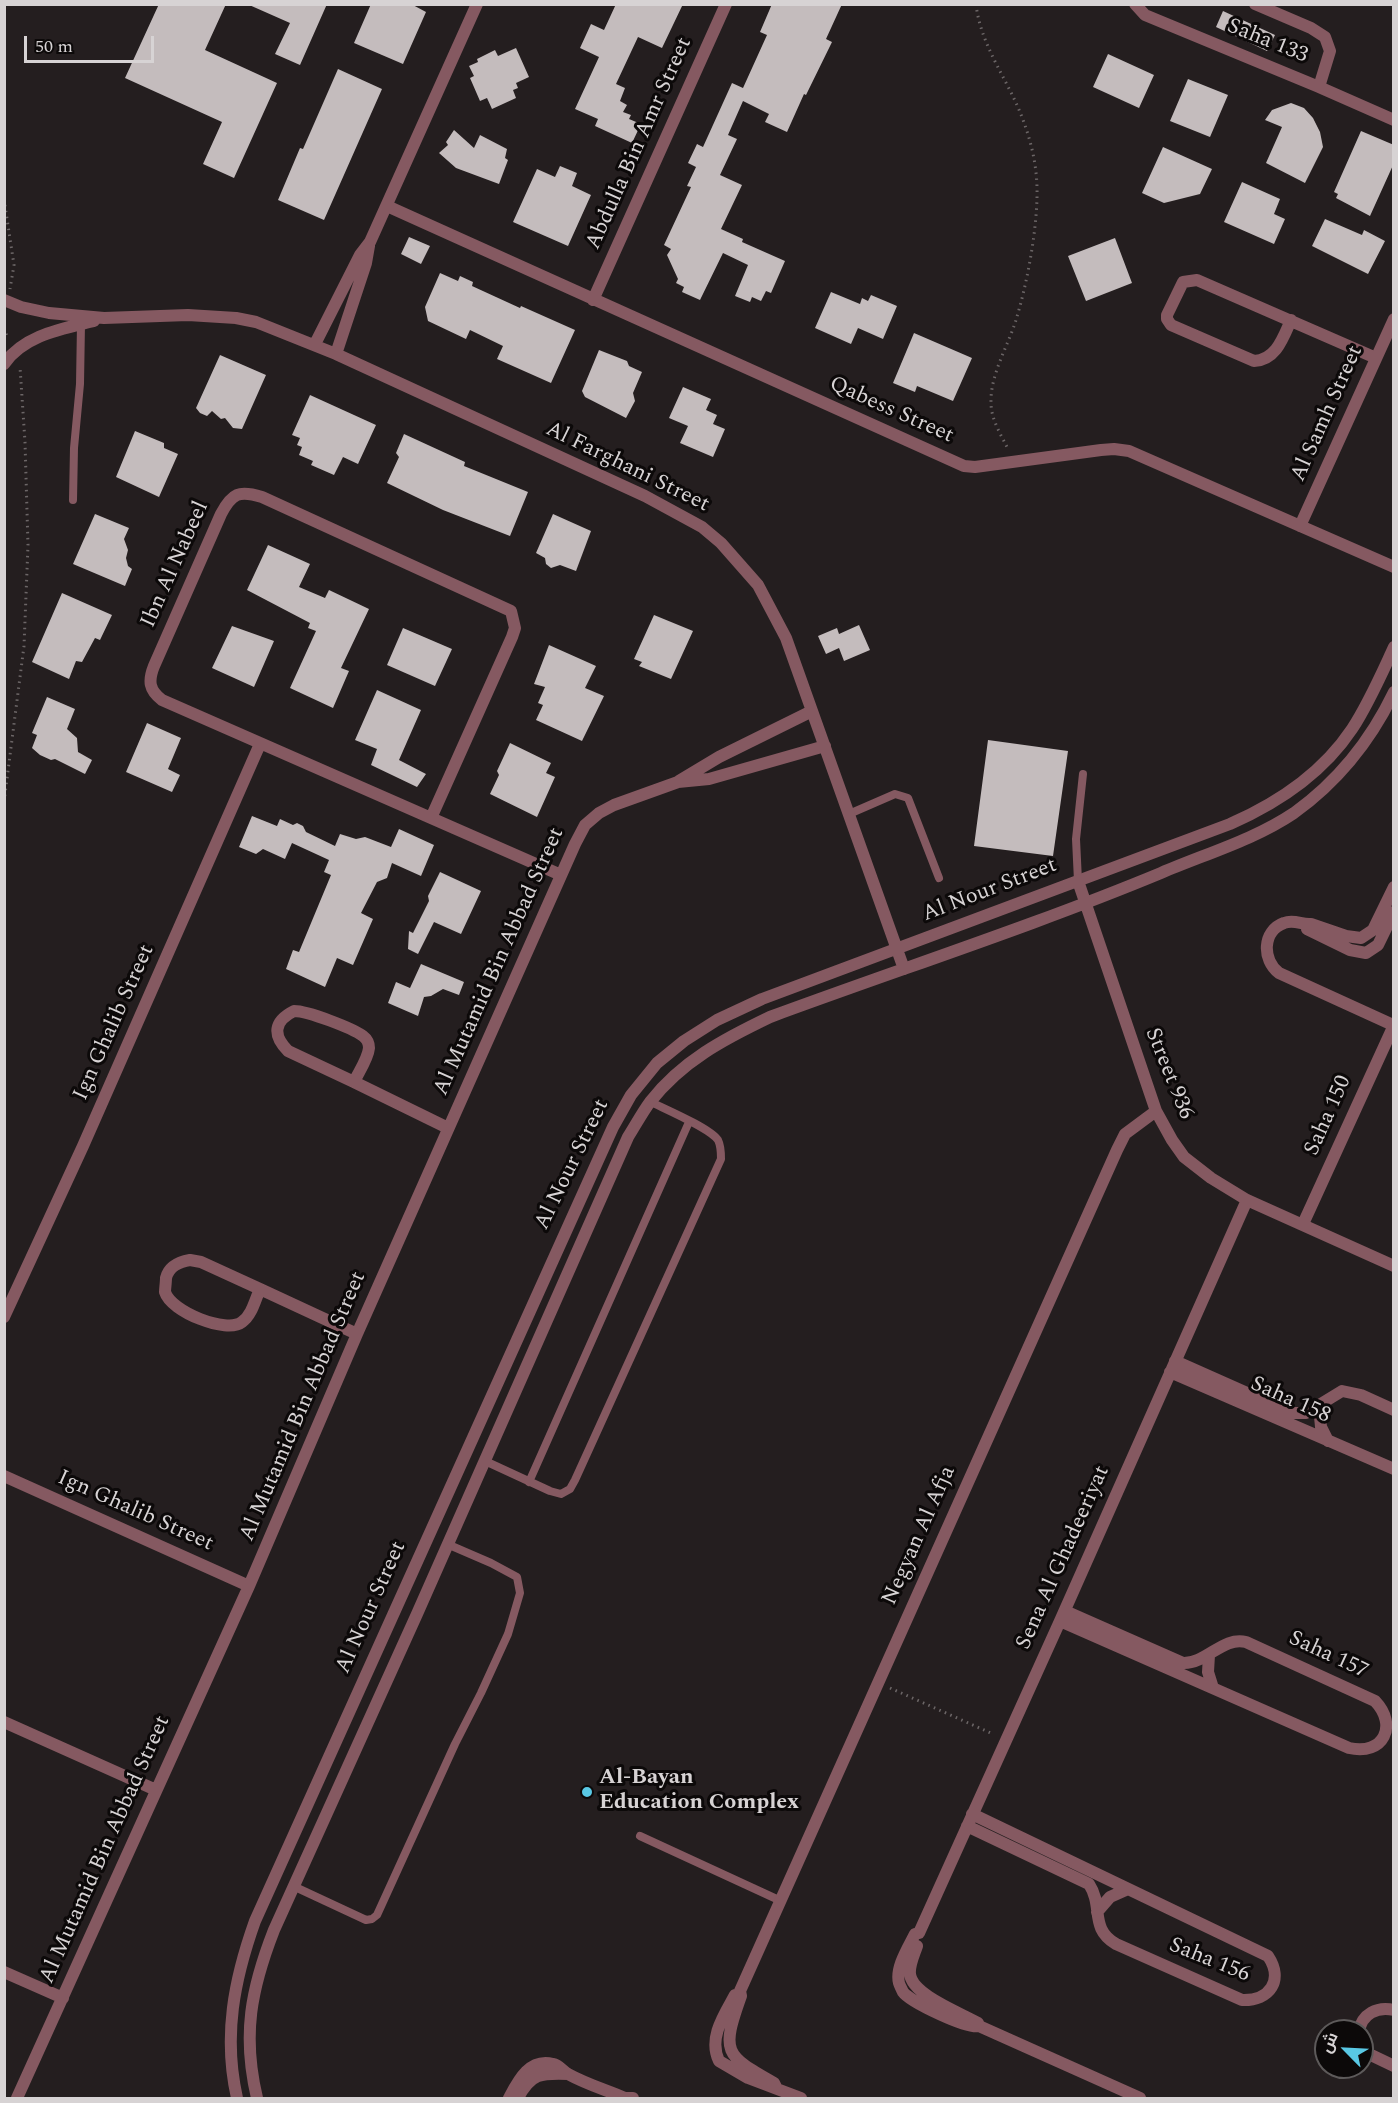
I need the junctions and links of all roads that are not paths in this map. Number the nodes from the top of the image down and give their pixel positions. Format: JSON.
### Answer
{"nodes":[{"id":1,"x":477,"y":4,"type":"edge"},
{"id":2,"x":726,"y":4,"type":"edge"},
{"id":3,"x":1135,"y":4,"type":"edge"},
{"id":4,"x":1255,"y":4,"type":"edge"},
{"id":5,"x":1319,"y":87,"type":"junction"},
{"id":6,"x":1394,"y":120,"type":"edge"},
{"id":7,"x":387,"y":206,"type":"junction"},
{"id":8,"x":370,"y":242,"type":"junction"},
{"id":9,"x":593,"y":300,"type":"junction"},
{"id":10,"x":5,"y":301,"type":"edge"},
{"id":11,"x":104,"y":318,"type":"junction"},
{"id":12,"x":1394,"y":319,"type":"edge"},
{"id":13,"x":1291,"y":320,"type":"junction"},
{"id":14,"x":81,"y":324,"type":"junction"},
{"id":15,"x":315,"y":344,"type":"junction"},
{"id":16,"x":336,"y":354,"type":"junction"},
{"id":17,"x":1376,"y":358,"type":"junction"},
{"id":18,"x":4,"y":364,"type":"edge"},
{"id":19,"x":73,"y":500,"type":"dead end"},
{"id":20,"x":1300,"y":526,"type":"junction"},
{"id":21,"x":1394,"y":567,"type":"edge"},
{"id":22,"x":1394,"y":647,"type":"edge"},
{"id":23,"x":1394,"y":692,"type":"edge"},
{"id":24,"x":1368,"y":703,"type":"junction"},
{"id":25,"x":812,"y":711,"type":"junction"},
{"id":26,"x":1389,"y":712,"type":"edge"},
{"id":27,"x":260,"y":744,"type":"junction"},
{"id":28,"x":825,"y":746,"type":"junction"},
{"id":29,"x":1083,"y":774,"type":"dead end"},
{"id":30,"x":678,"y":782,"type":"junction"},
{"id":31,"x":849,"y":814,"type":"junction"},
{"id":32,"x":432,"y":818,"type":"junction"},
{"id":33,"x":561,"y":875,"type":"junction"},
{"id":34,"x":939,"y":878,"type":"dead end"},
{"id":35,"x":1077,"y":881,"type":"junction"},
{"id":36,"x":1394,"y":887,"type":"edge"},
{"id":37,"x":1084,"y":905,"type":"junction"},
{"id":38,"x":1394,"y":912,"type":"edge"},
{"id":39,"x":1305,"y":926,"type":"junction"},
{"id":40,"x":895,"y":949,"type":"junction"},
{"id":41,"x":904,"y":969,"type":"junction"},
{"id":42,"x":1393,"y":1025,"type":"edge"},
{"id":43,"x":354,"y":1082,"type":"junction"},
{"id":44,"x":651,"y":1102,"type":"junction"},
{"id":45,"x":1156,"y":1111,"type":"junction"},
{"id":46,"x":689,"y":1122,"type":"junction"},
{"id":47,"x":448,"y":1128,"type":"junction"},
{"id":48,"x":1246,"y":1200,"type":"junction"},
{"id":49,"x":1303,"y":1224,"type":"junction"},
{"id":50,"x":1394,"y":1266,"type":"edge"},
{"id":51,"x":260,"y":1289,"type":"junction"},
{"id":52,"x":4,"y":1317,"type":"edge"},
{"id":53,"x":357,"y":1334,"type":"junction"},
{"id":54,"x":1172,"y":1366,"type":"junction"},
{"id":55,"x":1319,"y":1406,"type":"junction"},
{"id":56,"x":1394,"y":1410,"type":"edge"},
{"id":57,"x":1328,"y":1441,"type":"junction"},
{"id":58,"x":462,"y":1459,"type":"junction"},
{"id":59,"x":484,"y":1464,"type":"junction"},
{"id":60,"x":1394,"y":1469,"type":"edge"},
{"id":61,"x":4,"y":1476,"type":"edge"},
{"id":62,"x":529,"y":1482,"type":"junction"},
{"id":63,"x":447,"y":1544,"type":"junction"},
{"id":64,"x":249,"y":1587,"type":"junction"},
{"id":65,"x":1062,"y":1616,"type":"junction"},
{"id":66,"x":1209,"y":1655,"type":"junction"},
{"id":67,"x":1213,"y":1688,"type":"junction"},
{"id":68,"x":4,"y":1722,"type":"edge"},
{"id":69,"x":156,"y":1790,"type":"junction"},
{"id":70,"x":972,"y":1814,"type":"junction"},
{"id":71,"x":967,"y":1826,"type":"junction"},
{"id":72,"x":640,"y":1836,"type":"dead end"},
{"id":73,"x":293,"y":1886,"type":"junction"},
{"id":74,"x":1128,"y":1889,"type":"junction"},
{"id":75,"x":781,"y":1901,"type":"junction"},
{"id":76,"x":1097,"y":1911,"type":"junction"},
{"id":77,"x":4,"y":1972,"type":"edge"},
{"id":78,"x":63,"y":1998,"type":"junction"},
{"id":79,"x":1394,"y":2010,"type":"edge"},
{"id":80,"x":1364,"y":2019,"type":"edge"},
{"id":81,"x":1374,"y":2056,"type":"edge"},
{"id":82,"x":1394,"y":2066,"type":"edge"},
{"id":83,"x":568,"y":2073,"type":"junction"},
{"id":84,"x":17,"y":2098,"type":"edge"},
{"id":85,"x":237,"y":2098,"type":"edge"},
{"id":86,"x":257,"y":2098,"type":"edge"},
{"id":87,"x":509,"y":2098,"type":"edge"},
{"id":88,"x":518,"y":2098,"type":"edge"},
{"id":89,"x":625,"y":2098,"type":"edge"},
{"id":90,"x":633,"y":2098,"type":"edge"},
{"id":91,"x":801,"y":2098,"type":"edge"},
{"id":92,"x":1140,"y":2098,"type":"edge"}],
"edges":[{"from":1,"to":7,"type":"street"},
{"from":2,"to":9,"type":"street","name":"Abdulla Bin Amr Street"},
{"from":3,"to":5,"type":"street","name":"Saha 133"},
{"from":4,"to":5,"type":"street","name":"Saha 133"},
{"from":5,"to":6,"type":"street","name":"Saha 133"},
{"from":7,"to":8,"type":"street"},
{"from":7,"to":9,"type":"street","name":"Qabess Street"},
{"from":8,"to":15,"type":"street"},
{"from":8,"to":16,"type":"street"},
{"from":9,"to":20,"type":"street","name":"Qabess Street"},
{"from":10,"to":11,"type":"street","name":"Al Farghani Street"},
{"from":11,"to":14,"type":"street","name":"Al Farghani Street"},
{"from":11,"to":15,"type":"street","name":"Al Farghani Street"},
{"from":12,"to":17,"type":"street","name":"Al Samh Street"},
{"from":13,"to":13,"type":"street"},
{"from":13,"to":17,"type":"street"},
{"from":14,"to":18,"type":"street","name":"Al Farghani Street"},
{"from":14,"to":19,"type":"lane"},
{"from":15,"to":16,"type":"street","name":"Al Farghani Street"},
{"from":16,"to":25,"type":"street","name":"Al Farghani Street"},
{"from":17,"to":20,"type":"street","name":"Al Samh Street"},
{"from":20,"to":21,"type":"street","name":"Qabess Street"},
{"from":22,"to":24,"type":"street","name":"Al Nour Street"},
{"from":23,"to":26,"type":"street","name":"Al Nour Street"},
{"from":24,"to":26,"type":"street"},
{"from":24,"to":35,"type":"street","name":"Al Nour Street"},
{"from":25,"to":28,"type":"street","name":"Al Farghani Street"},
{"from":25,"to":30,"type":"street","name":"Al Mutamid Bin Abbad Street"},
{"from":26,"to":37,"type":"street","name":"Al Nour Street"},
{"from":27,"to":32,"type":"street","name":"Ibn Al Nabeel"},
{"from":27,"to":32,"type":"street","name":"Ibn Al Nabeel"},
{"from":27,"to":52,"type":"street","name":"Ign Ghalib Street"},
{"from":28,"to":30,"type":"street","name":"Al Mutamid Bin Abbad Street"},
{"from":28,"to":31,"type":"street","name":"Al Farghani Street"},
{"from":29,"to":35,"type":"lane"},
{"from":30,"to":33,"type":"street","name":"Al Mutamid Bin Abbad Street"},
{"from":31,"to":34,"type":"lane"},
{"from":31,"to":40,"type":"street","name":"Al Farghani Street"},
{"from":32,"to":33,"type":"street","name":"Ibn Al Nabeel"},
{"from":33,"to":47,"type":"street","name":"Al Mutamid Bin Abbad Street"},
{"from":35,"to":37,"type":"street","name":"Street 936"},
{"from":35,"to":40,"type":"street","name":"Al Nour Street"},
{"from":36,"to":39,"type":"street","name":"Saha 150"},
{"from":37,"to":41,"type":"street","name":"Al Nour Street"},
{"from":37,"to":45,"type":"street","name":"Street 936"},
{"from":38,"to":39,"type":"street"},
{"from":39,"to":42,"type":"street","name":"Saha 150"},
{"from":40,"to":41,"type":"street","name":"Al Farghani Street"},
{"from":40,"to":58,"type":"street","name":"Al Nour Street"},
{"from":41,"to":44,"type":"street","name":"Al Nour Street"},
{"from":42,"to":49,"type":"street","name":"Saha 150"},
{"from":43,"to":43,"type":"street"},
{"from":43,"to":47,"type":"street"},
{"from":44,"to":46,"type":"lane"},
{"from":44,"to":59,"type":"street","name":"Al Nour Street"},
{"from":45,"to":48,"type":"street","name":"Street 936"},
{"from":45,"to":75,"type":"street","name":"Negyan Al Afja"},
{"from":46,"to":62,"type":"lane"},
{"from":46,"to":62,"type":"lane"},
{"from":47,"to":53,"type":"street","name":"Al Mutamid Bin Abbad Street"},
{"from":48,"to":49,"type":"street","name":"Street 936"},
{"from":48,"to":54,"type":"street","name":"Sena Al Ghadeeriyat"},
{"from":49,"to":50,"type":"street","name":"Street 936"},
{"from":51,"to":51,"type":"street"},
{"from":51,"to":53,"type":"street"},
{"from":53,"to":64,"type":"street","name":"Al Mutamid Bin Abbad Street"},
{"from":54,"to":55,"type":"street","name":"Saha 158"},
{"from":54,"to":57,"type":"street","name":"Saha 158"},
{"from":54,"to":65,"type":"street","name":"Sena Al Ghadeeriyat"},
{"from":55,"to":56,"type":"street","name":"Saha 158"},
{"from":55,"to":57,"type":"street"},
{"from":57,"to":60,"type":"street","name":"Saha 158"},
{"from":58,"to":59,"type":"street"},
{"from":58,"to":85,"type":"street","name":"Al Nour Street"},
{"from":59,"to":62,"type":"lane"},
{"from":59,"to":63,"type":"street","name":"Al Nour Street"},
{"from":61,"to":64,"type":"street","name":"Ign Ghalib Street"},
{"from":63,"to":73,"type":"street","name":"Al Nour Street"},
{"from":63,"to":73,"type":"lane"},
{"from":64,"to":69,"type":"street","name":"Al Mutamid Bin Abbad Street"},
{"from":65,"to":66,"type":"street","name":"Saha 157"},
{"from":65,"to":67,"type":"street","name":"Saha 157"},
{"from":65,"to":70,"type":"street","name":"Sena Al Ghadeeriyat"},
{"from":66,"to":67,"type":"street"},
{"from":66,"to":67,"type":"street","name":"Saha 157"},
{"from":68,"to":69,"type":"street"},
{"from":69,"to":78,"type":"street","name":"Al Mutamid Bin Abbad Street"},
{"from":70,"to":71,"type":"street","name":"Sena Al Ghadeeriyat"},
{"from":70,"to":74,"type":"street","name":"Saha 156"},
{"from":71,"to":76,"type":"street","name":"Saha 156"},
{"from":71,"to":92,"type":"street","name":"Sena Al Ghadeeriyat"},
{"from":72,"to":75,"type":"lane"},
{"from":73,"to":86,"type":"street","name":"Al Nour Street"},
{"from":74,"to":76,"type":"street"},
{"from":74,"to":76,"type":"street","name":"Saha 156"},
{"from":75,"to":91,"type":"street","name":"Negyan Al Afja"},
{"from":77,"to":78,"type":"street"},
{"from":78,"to":84,"type":"street","name":"Al Mutamid Bin Abbad Street"},
{"from":79,"to":80,"type":"street"},
{"from":81,"to":82,"type":"street"},
{"from":83,"to":87,"type":"street"},
{"from":83,"to":88,"type":"street"},
{"from":83,"to":89,"type":"street"},
{"from":89,"to":90,"type":"street"}]}
